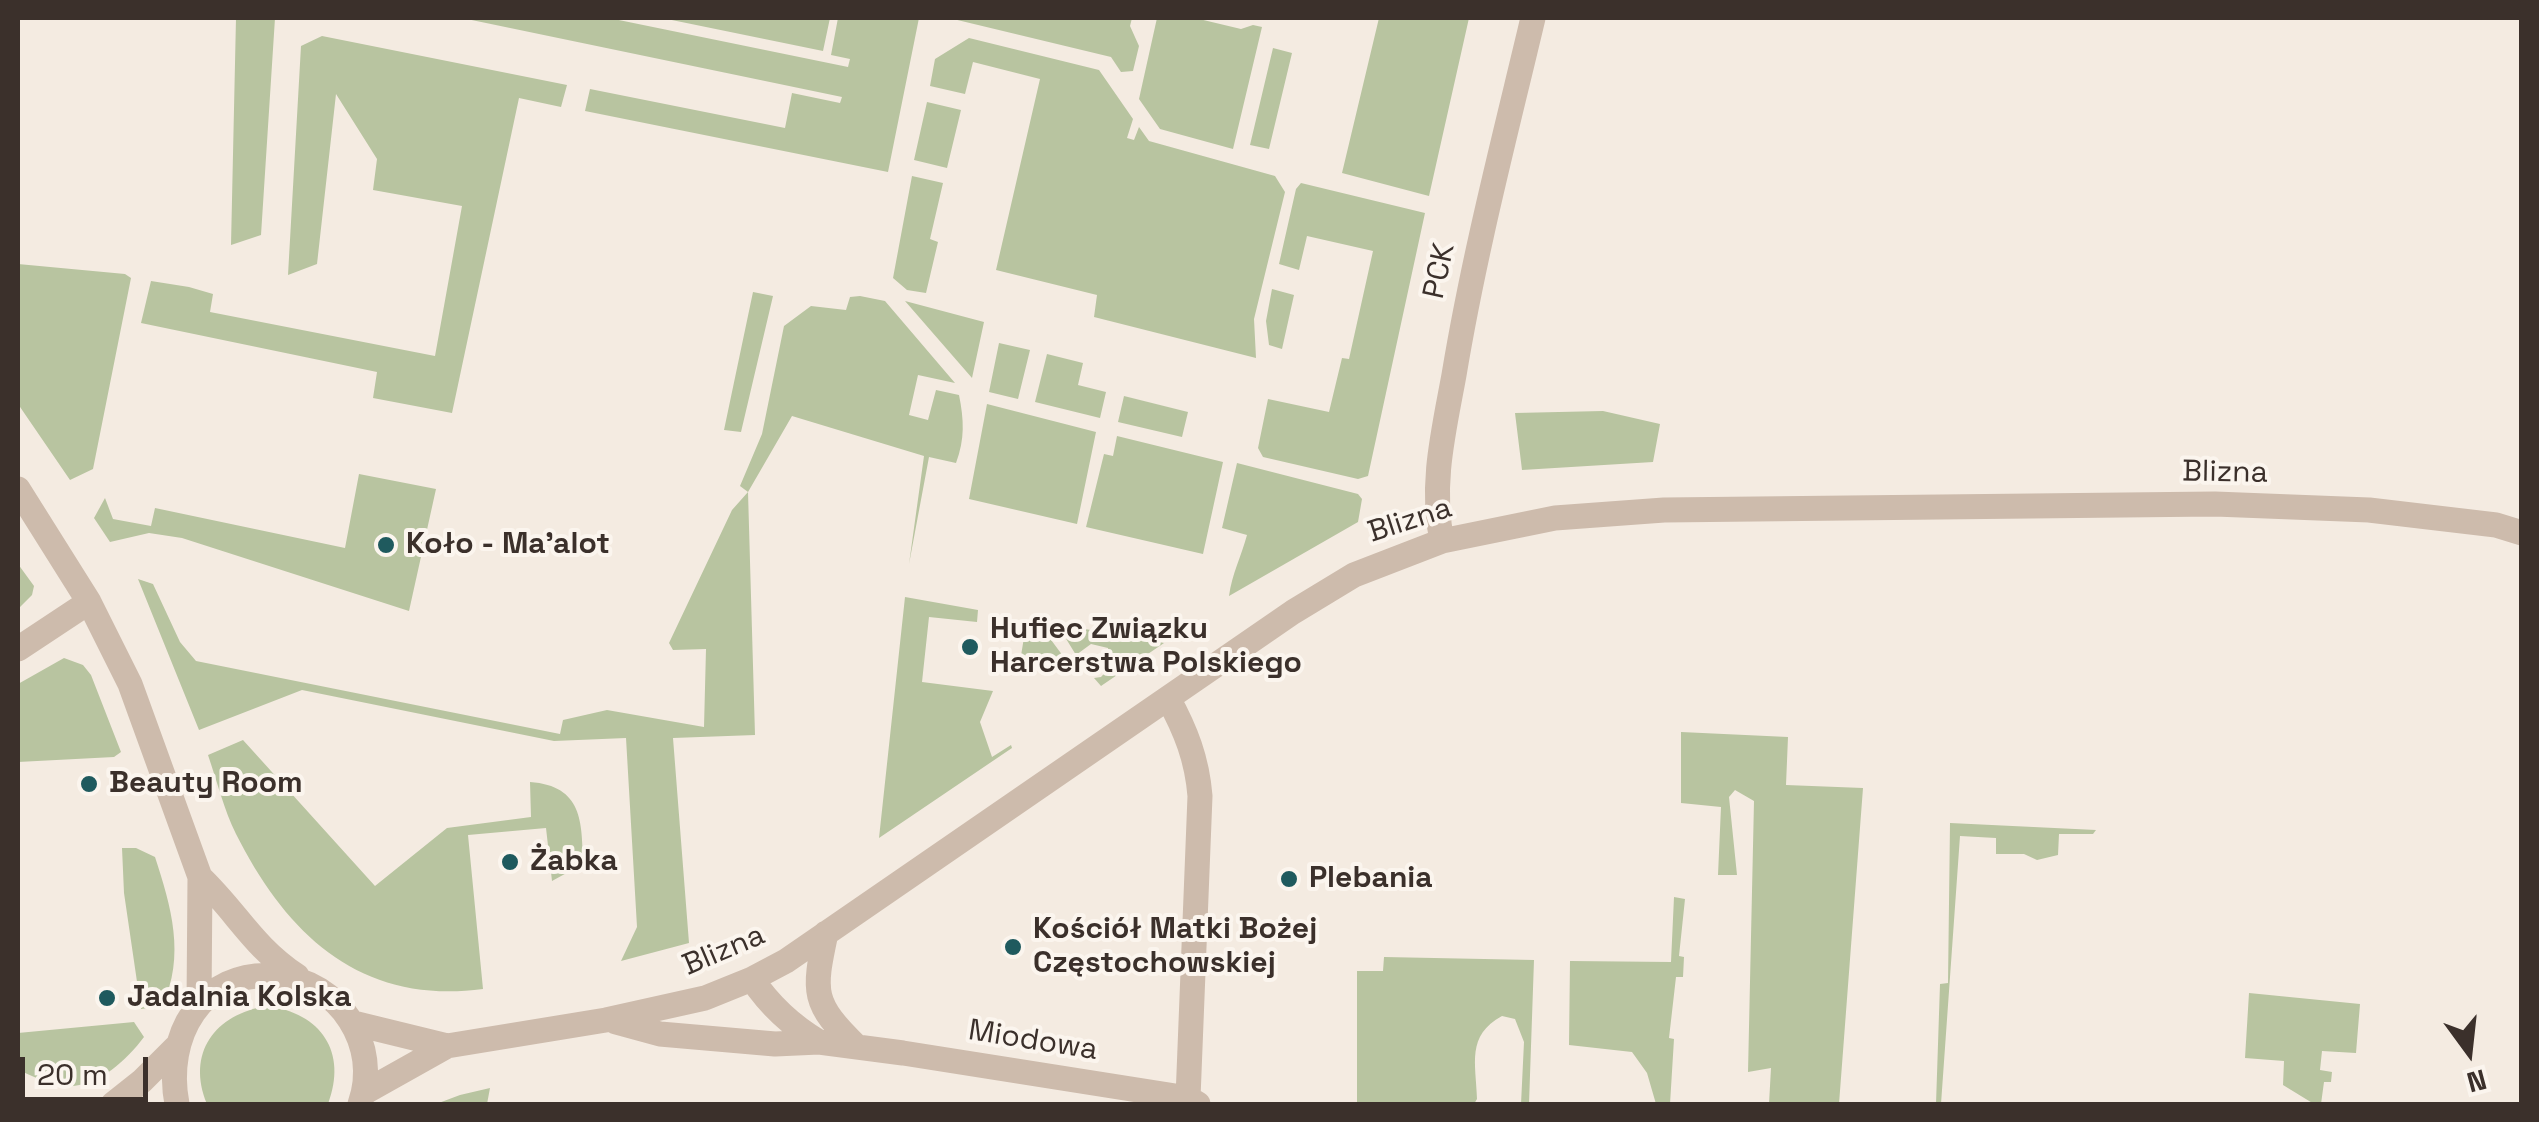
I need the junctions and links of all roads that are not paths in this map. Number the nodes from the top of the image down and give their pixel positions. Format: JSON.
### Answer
{"nodes":[{"id":1,"x":1533,"y":18,"type":"edge"},
{"id":2,"x":18,"y":489,"type":"edge"},
{"id":3,"x":2522,"y":533,"type":"edge"},
{"id":4,"x":1442,"y":540,"type":"junction"},
{"id":5,"x":90,"y":602,"type":"junction"},
{"id":6,"x":18,"y":649,"type":"edge"},
{"id":7,"x":1168,"y":698,"type":"junction"},
{"id":8,"x":200,"y":877,"type":"junction"},
{"id":9,"x":826,"y":933,"type":"junction"},
{"id":10,"x":752,"y":979,"type":"junction"},
{"id":11,"x":305,"y":982,"type":"junction"},
{"id":12,"x":199,"y":1005,"type":"junction"},
{"id":13,"x":606,"y":1020,"type":"junction"},
{"id":14,"x":353,"y":1023,"type":"junction"},
{"id":15,"x":820,"y":1042,"type":"junction"},
{"id":16,"x":446,"y":1046,"type":"junction"},
{"id":17,"x":857,"y":1047,"type":"junction"},
{"id":18,"x":175,"y":1048,"type":"junction"},
{"id":19,"x":363,"y":1098,"type":"edge"},
{"id":20,"x":1193,"y":1101,"type":"edge"},
{"id":21,"x":113,"y":1104,"type":"edge"},
{"id":22,"x":177,"y":1104,"type":"edge"}],
"edges":[{"from":1,"to":4,"type":"street","name":"PCK"},
{"from":2,"to":5,"type":"street"},
{"from":3,"to":4,"type":"street","name":"Blizna"},
{"from":4,"to":7,"type":"street","name":"Blizna"},
{"from":5,"to":6,"type":"street"},
{"from":5,"to":8,"type":"street"},
{"from":7,"to":9,"type":"street","name":"Blizna"},
{"from":7,"to":20,"type":"street"},
{"from":8,"to":11,"type":"street"},
{"from":8,"to":12,"type":"street"},
{"from":9,"to":10,"type":"street","name":"Blizna"},
{"from":9,"to":17,"type":"street"},
{"from":10,"to":13,"type":"street","name":"Blizna"},
{"from":10,"to":15,"type":"street","name":"Miodowa"},
{"from":11,"to":12,"type":"street"},
{"from":11,"to":14,"type":"street"},
{"from":12,"to":18,"type":"street"},
{"from":13,"to":15,"type":"street","name":"Miodowa"},
{"from":13,"to":16,"type":"street","name":"Blizna"},
{"from":14,"to":16,"type":"street","name":"Blizna"},
{"from":14,"to":19,"type":"street"},
{"from":15,"to":17,"type":"street","name":"Miodowa"},
{"from":16,"to":19,"type":"street","name":"Blizna"},
{"from":17,"to":20,"type":"street","name":"Miodowa"},
{"from":18,"to":21,"type":"street"},
{"from":18,"to":22,"type":"street"}]}
